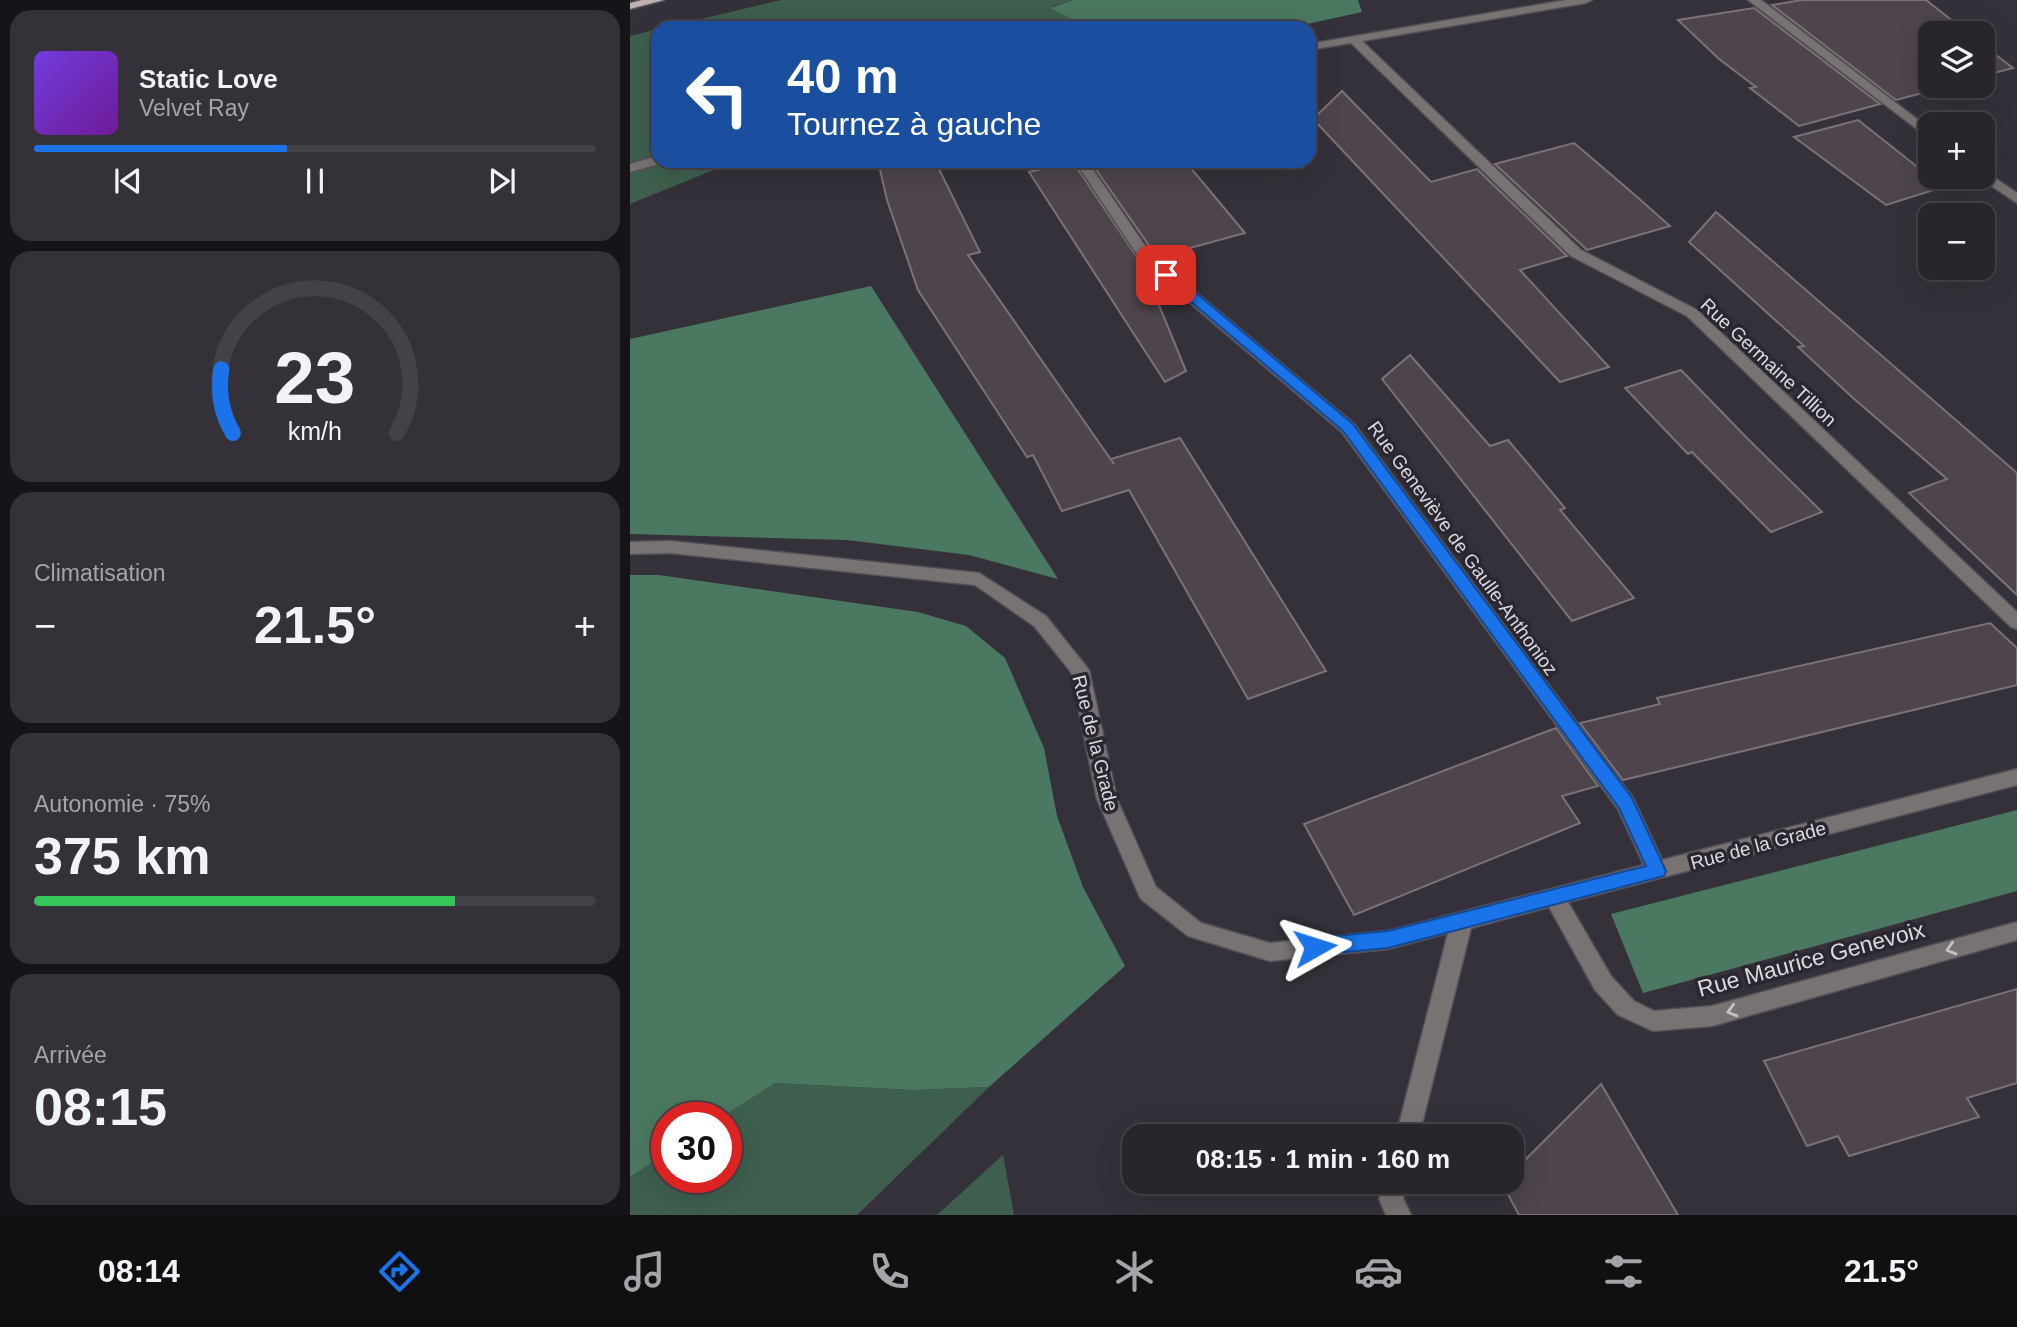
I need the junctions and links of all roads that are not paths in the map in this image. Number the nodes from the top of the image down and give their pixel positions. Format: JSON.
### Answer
{"nodes":[{"id":1,"x":658,"y":0,"type":"edge"},
{"id":2,"x":1586,"y":0,"type":"edge"},
{"id":3,"x":1754,"y":0,"type":"edge"},
{"id":4,"x":630,"y":6,"type":"edge"},
{"id":5,"x":1354,"y":40,"type":"junction"},
{"id":6,"x":1316,"y":46,"type":"edge"},
{"id":7,"x":1918,"y":126,"type":"edge"},
{"id":8,"x":651,"y":162,"type":"edge"},
{"id":9,"x":630,"y":168,"type":"edge"},
{"id":10,"x":1086,"y":168,"type":"edge"},
{"id":11,"x":1995,"y":183,"type":"edge"},
{"id":12,"x":2017,"y":199,"type":"edge"},
{"id":13,"x":630,"y":548,"type":"edge"},
{"id":14,"x":2017,"y":622,"type":"edge"},
{"id":15,"x":2017,"y":777,"type":"edge"},
{"id":16,"x":1657,"y":871,"type":"junction"},
{"id":17,"x":1553,"y":896,"type":"junction"},
{"id":18,"x":1462,"y":921,"type":"junction"},
{"id":19,"x":2017,"y":931,"type":"edge"},
{"id":20,"x":1410,"y":1124,"type":"edge"},
{"id":21,"x":1392,"y":1194,"type":"edge"},
{"id":22,"x":1399,"y":1215,"type":"edge"}],
"edges":[{"from":1,"to":4,"type":"main road"},
{"from":2,"to":5,"type":"street"},
{"from":3,"to":7,"type":"street"},
{"from":5,"to":6,"type":"street"},
{"from":5,"to":14,"type":"street","name":"Rue Germaine Tillion"},
{"from":8,"to":9,"type":"street"},
{"from":10,"to":16,"type":"street","name":"Rue Geneviève de Gaulle-Anthonioz"},
{"from":11,"to":12,"type":"street"},
{"from":13,"to":18,"type":"street","name":"Rue de la Grade"},
{"from":15,"to":16,"type":"street","name":"Rue de la Grade"},
{"from":16,"to":17,"type":"street","name":"Rue de la Grade"},
{"from":17,"to":18,"type":"street","name":"Rue de la Grade"},
{"from":19,"to":17,"type":"street","name":"Rue Maurice Genevoix","one_way":true},
{"from":18,"to":20,"type":"street"},
{"from":21,"to":22,"type":"street"}]}
